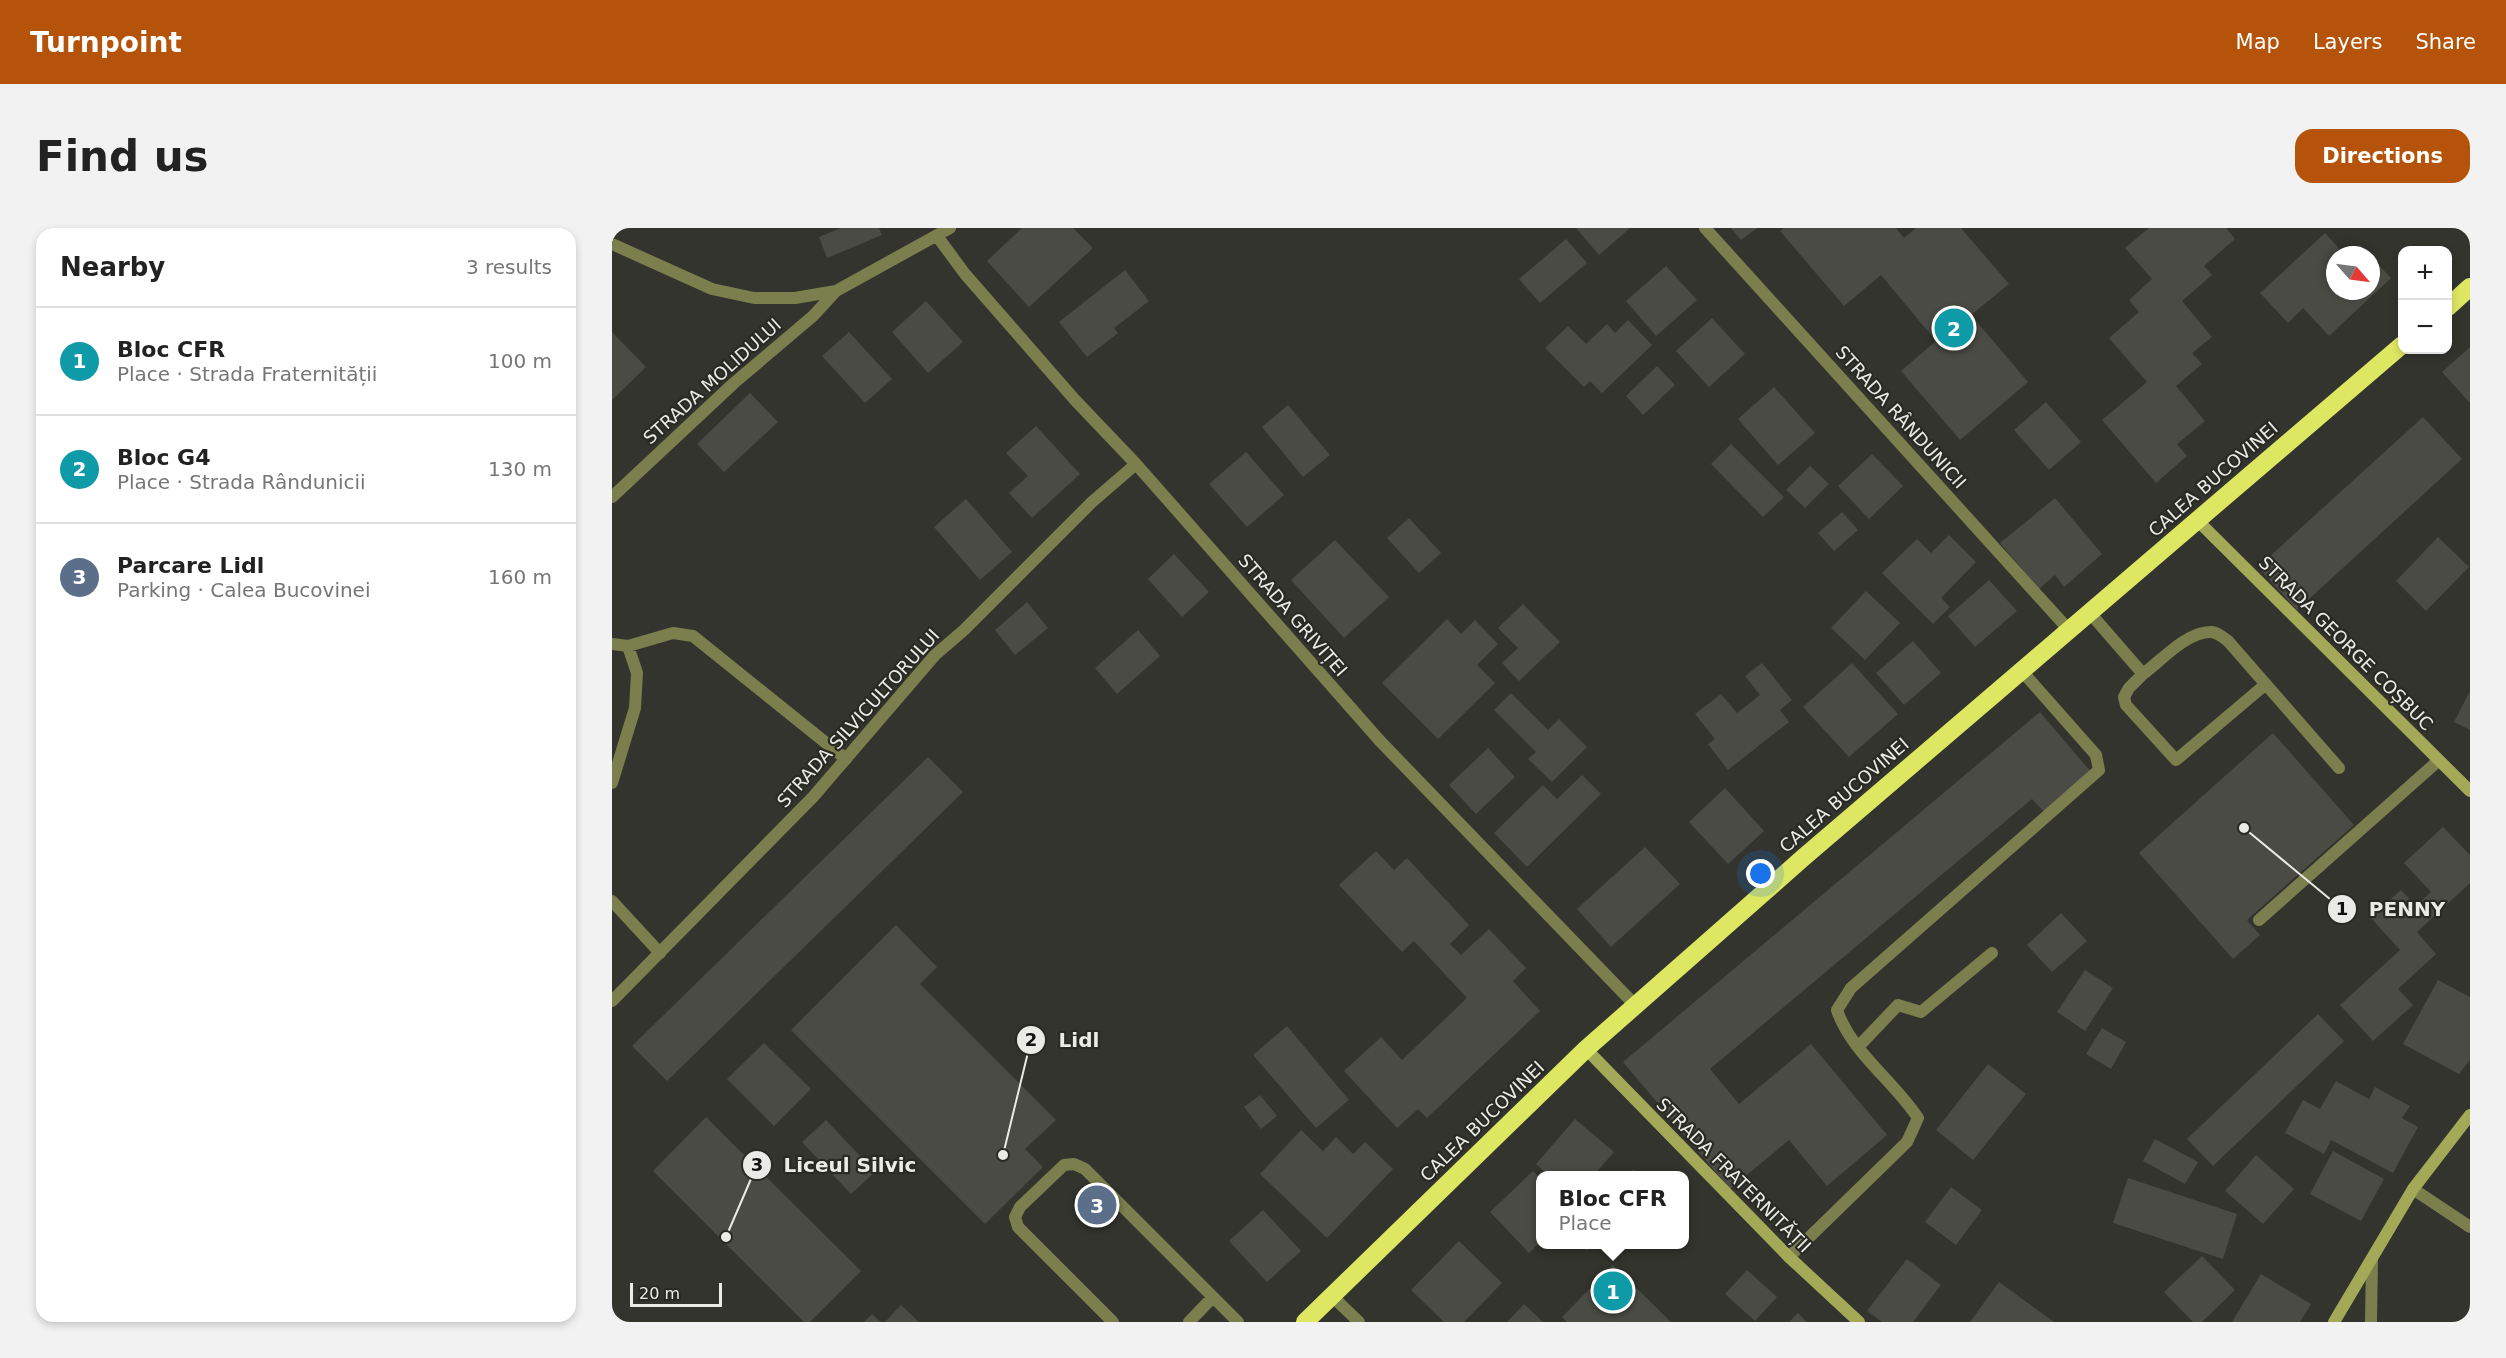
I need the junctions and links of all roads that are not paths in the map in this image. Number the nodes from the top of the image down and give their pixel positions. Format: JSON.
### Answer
{"nodes":[{"id":1,"x":950,"y":228,"type":"edge"},
{"id":2,"x":1705,"y":228,"type":"edge"},
{"id":3,"x":937,"y":236,"type":"junction"},
{"id":4,"x":612,"y":244,"type":"edge"},
{"id":5,"x":2470,"y":287,"type":"edge"},
{"id":6,"x":836,"y":291,"type":"junction"},
{"id":7,"x":2452,"y":303,"type":"edge"},
{"id":8,"x":2398,"y":349,"type":"edge"},
{"id":9,"x":1136,"y":464,"type":"junction"},
{"id":10,"x":612,"y":497,"type":"edge"},
{"id":11,"x":2197,"y":520,"type":"junction"},
{"id":12,"x":2090,"y":613,"type":"junction"},
{"id":13,"x":2069,"y":630,"type":"junction"},
{"id":14,"x":612,"y":644,"type":"edge"},
{"id":15,"x":628,"y":646,"type":"junction"},
{"id":16,"x":2021,"y":670,"type":"junction"},
{"id":17,"x":2144,"y":674,"type":"junction"},
{"id":18,"x":2266,"y":684,"type":"junction"},
{"id":19,"x":846,"y":759,"type":"junction"},
{"id":20,"x":2438,"y":761,"type":"junction"},
{"id":21,"x":2339,"y":768,"type":"dead end"},
{"id":22,"x":612,"y":783,"type":"edge"},
{"id":23,"x":2470,"y":791,"type":"edge"},
{"id":24,"x":612,"y":901,"type":"edge"},
{"id":25,"x":2259,"y":920,"type":"dead end"},
{"id":26,"x":660,"y":953,"type":"junction"},
{"id":27,"x":1992,"y":953,"type":"dead end"},
{"id":28,"x":612,"y":1001,"type":"edge"},
{"id":29,"x":1636,"y":1006,"type":"junction"},
{"id":30,"x":1859,"y":1046,"type":"junction"},
{"id":31,"x":1586,"y":1049,"type":"junction"},
{"id":32,"x":2470,"y":1115,"type":"edge"},
{"id":33,"x":2414,"y":1188,"type":"junction"},
{"id":34,"x":2470,"y":1227,"type":"edge"},
{"id":35,"x":1789,"y":1257,"type":"junction"},
{"id":36,"x":2372,"y":1259,"type":"junction"},
{"id":37,"x":1332,"y":1296,"type":"junction"},
{"id":38,"x":1213,"y":1297,"type":"junction"},
{"id":39,"x":1113,"y":1322,"type":"edge"},
{"id":40,"x":1189,"y":1322,"type":"edge"},
{"id":41,"x":1238,"y":1322,"type":"edge"},
{"id":42,"x":1305,"y":1322,"type":"edge"},
{"id":43,"x":1359,"y":1322,"type":"edge"},
{"id":44,"x":1859,"y":1322,"type":"edge"},
{"id":45,"x":2334,"y":1322,"type":"edge"},
{"id":46,"x":2371,"y":1322,"type":"edge"}],
"edges":[{"from":1,"to":3,"type":"street"},
{"from":2,"to":13,"type":"street","name":"STRADA RÂNDUNICII"},
{"from":3,"to":6,"type":"street"},
{"from":3,"to":9,"type":"street","name":"STRADA GRIVIȚEI"},
{"from":4,"to":6,"type":"street"},
{"from":5,"to":7,"type":"highway"},
{"from":6,"to":10,"type":"street","name":"STRADA MOLIDULUI"},
{"from":8,"to":11,"type":"highway","name":"CALEA BUCOVINEI"},
{"from":9,"to":19,"type":"street","name":"STRADA SILVICULTORULUI"},
{"from":9,"to":29,"type":"street","name":"STRADA GRIVIȚEI"},
{"from":11,"to":12,"type":"highway","name":"CALEA BUCOVINEI"},
{"from":11,"to":20,"type":"street","name":"STRADA GEORGE COȘBUC"},
{"from":12,"to":13,"type":"highway","name":"CALEA BUCOVINEI"},
{"from":12,"to":17,"type":"street"},
{"from":13,"to":16,"type":"highway","name":"CALEA BUCOVINEI"},
{"from":14,"to":15,"type":"street"},
{"from":15,"to":19,"type":"street"},
{"from":15,"to":22,"type":"street"},
{"from":16,"to":29,"type":"highway","name":"CALEA BUCOVINEI"},
{"from":16,"to":30,"type":"street"},
{"from":17,"to":18,"type":"street"},
{"from":17,"to":18,"type":"street"},
{"from":18,"to":21,"type":"street"},
{"from":19,"to":26,"type":"street","name":"STRADA SILVICULTORULUI"},
{"from":20,"to":23,"type":"street","name":"STRADA GEORGE COȘBUC"},
{"from":20,"to":25,"type":"street"},
{"from":24,"to":26,"type":"street"},
{"from":26,"to":28,"type":"street","name":"STRADA SILVICULTORULUI"},
{"from":27,"to":30,"type":"street"},
{"from":29,"to":31,"type":"highway","name":"CALEA BUCOVINEI"},
{"from":30,"to":35,"type":"street"},
{"from":31,"to":35,"type":"street","name":"STRADA FRATERNITĂȚII"},
{"from":31,"to":37,"type":"highway","name":"CALEA BUCOVINEI"},
{"from":32,"to":33,"type":"street"},
{"from":33,"to":34,"type":"street"},
{"from":33,"to":36,"type":"street"},
{"from":35,"to":44,"type":"street","name":"STRADA FRATERNITĂȚII"},
{"from":36,"to":45,"type":"street"},
{"from":36,"to":46,"type":"street"},
{"from":37,"to":42,"type":"highway","name":"CALEA BUCOVINEI"},
{"from":37,"to":43,"type":"street"},
{"from":38,"to":39,"type":"street"},
{"from":38,"to":40,"type":"street"},
{"from":38,"to":41,"type":"street"}]}
